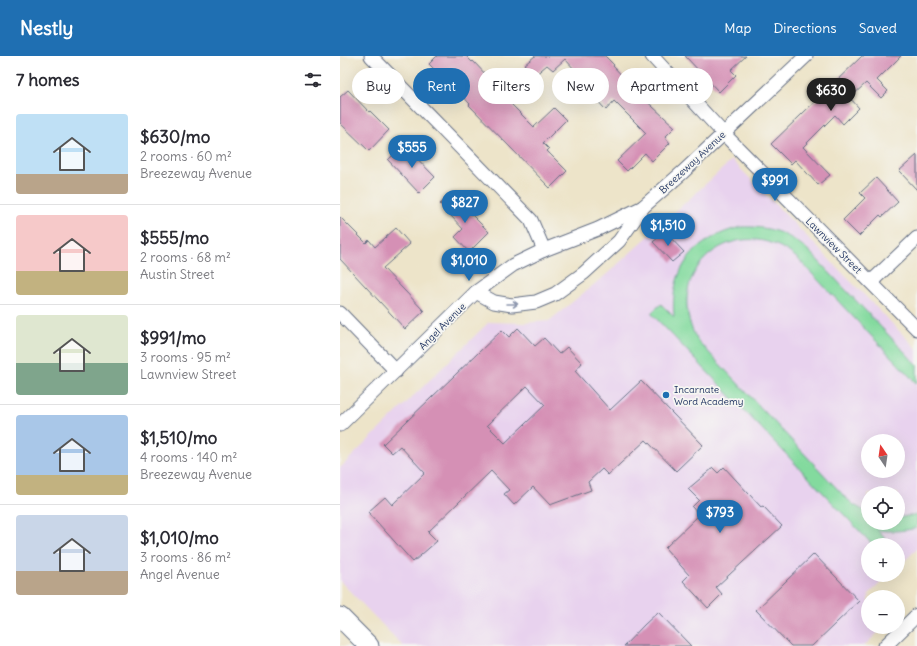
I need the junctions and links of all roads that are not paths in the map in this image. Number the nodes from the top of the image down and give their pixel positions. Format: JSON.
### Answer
{"nodes":[{"id":1,"x":371,"y":56,"type":"edge"},
{"id":2,"x":652,"y":56,"type":"edge"},
{"id":3,"x":806,"y":56,"type":"edge"},
{"id":4,"x":723,"y":133,"type":"junction"},
{"id":5,"x":644,"y":206,"type":"junction"},
{"id":6,"x":917,"y":238,"type":"edge"},
{"id":7,"x":544,"y":250,"type":"junction"},
{"id":8,"x":871,"y":282,"type":"junction"},
{"id":9,"x":476,"y":292,"type":"junction"},
{"id":10,"x":340,"y":313,"type":"edge"},
{"id":11,"x":917,"y":329,"type":"edge"},
{"id":12,"x":396,"y":372,"type":"junction"},
{"id":13,"x":340,"y":425,"type":"edge"},
{"id":14,"x":340,"y":617,"type":"edge"},
{"id":15,"x":916,"y":619,"type":"edge"},
{"id":16,"x":369,"y":646,"type":"edge"},
{"id":17,"x":885,"y":646,"type":"edge"}],
"edges":[{"from":1,"to":7,"type":"street"},
{"from":2,"to":4,"type":"street","name":"Lawnview Street"},
{"from":3,"to":4,"type":"street","name":"Breezeway Avenue"},
{"from":4,"to":5,"type":"street","name":"Breezeway Avenue"},
{"from":4,"to":8,"type":"street","name":"Lawnview Street"},
{"from":5,"to":7,"type":"street","name":"Angel Avenue"},
{"from":9,"to":5,"type":"street","name":"Breezeway Avenue","one_way":true},
{"from":6,"to":8,"type":"street"},
{"from":7,"to":9,"type":"street","name":"Angel Avenue"},
{"from":8,"to":11,"type":"street","name":"Lawnview Street"},
{"from":9,"to":12,"type":"street","name":"Angel Avenue"},
{"from":10,"to":12,"type":"street"},
{"from":12,"to":13,"type":"street","name":"Angel Avenue"},
{"from":14,"to":16,"type":"main road"},
{"from":15,"to":17,"type":"street"}]}
